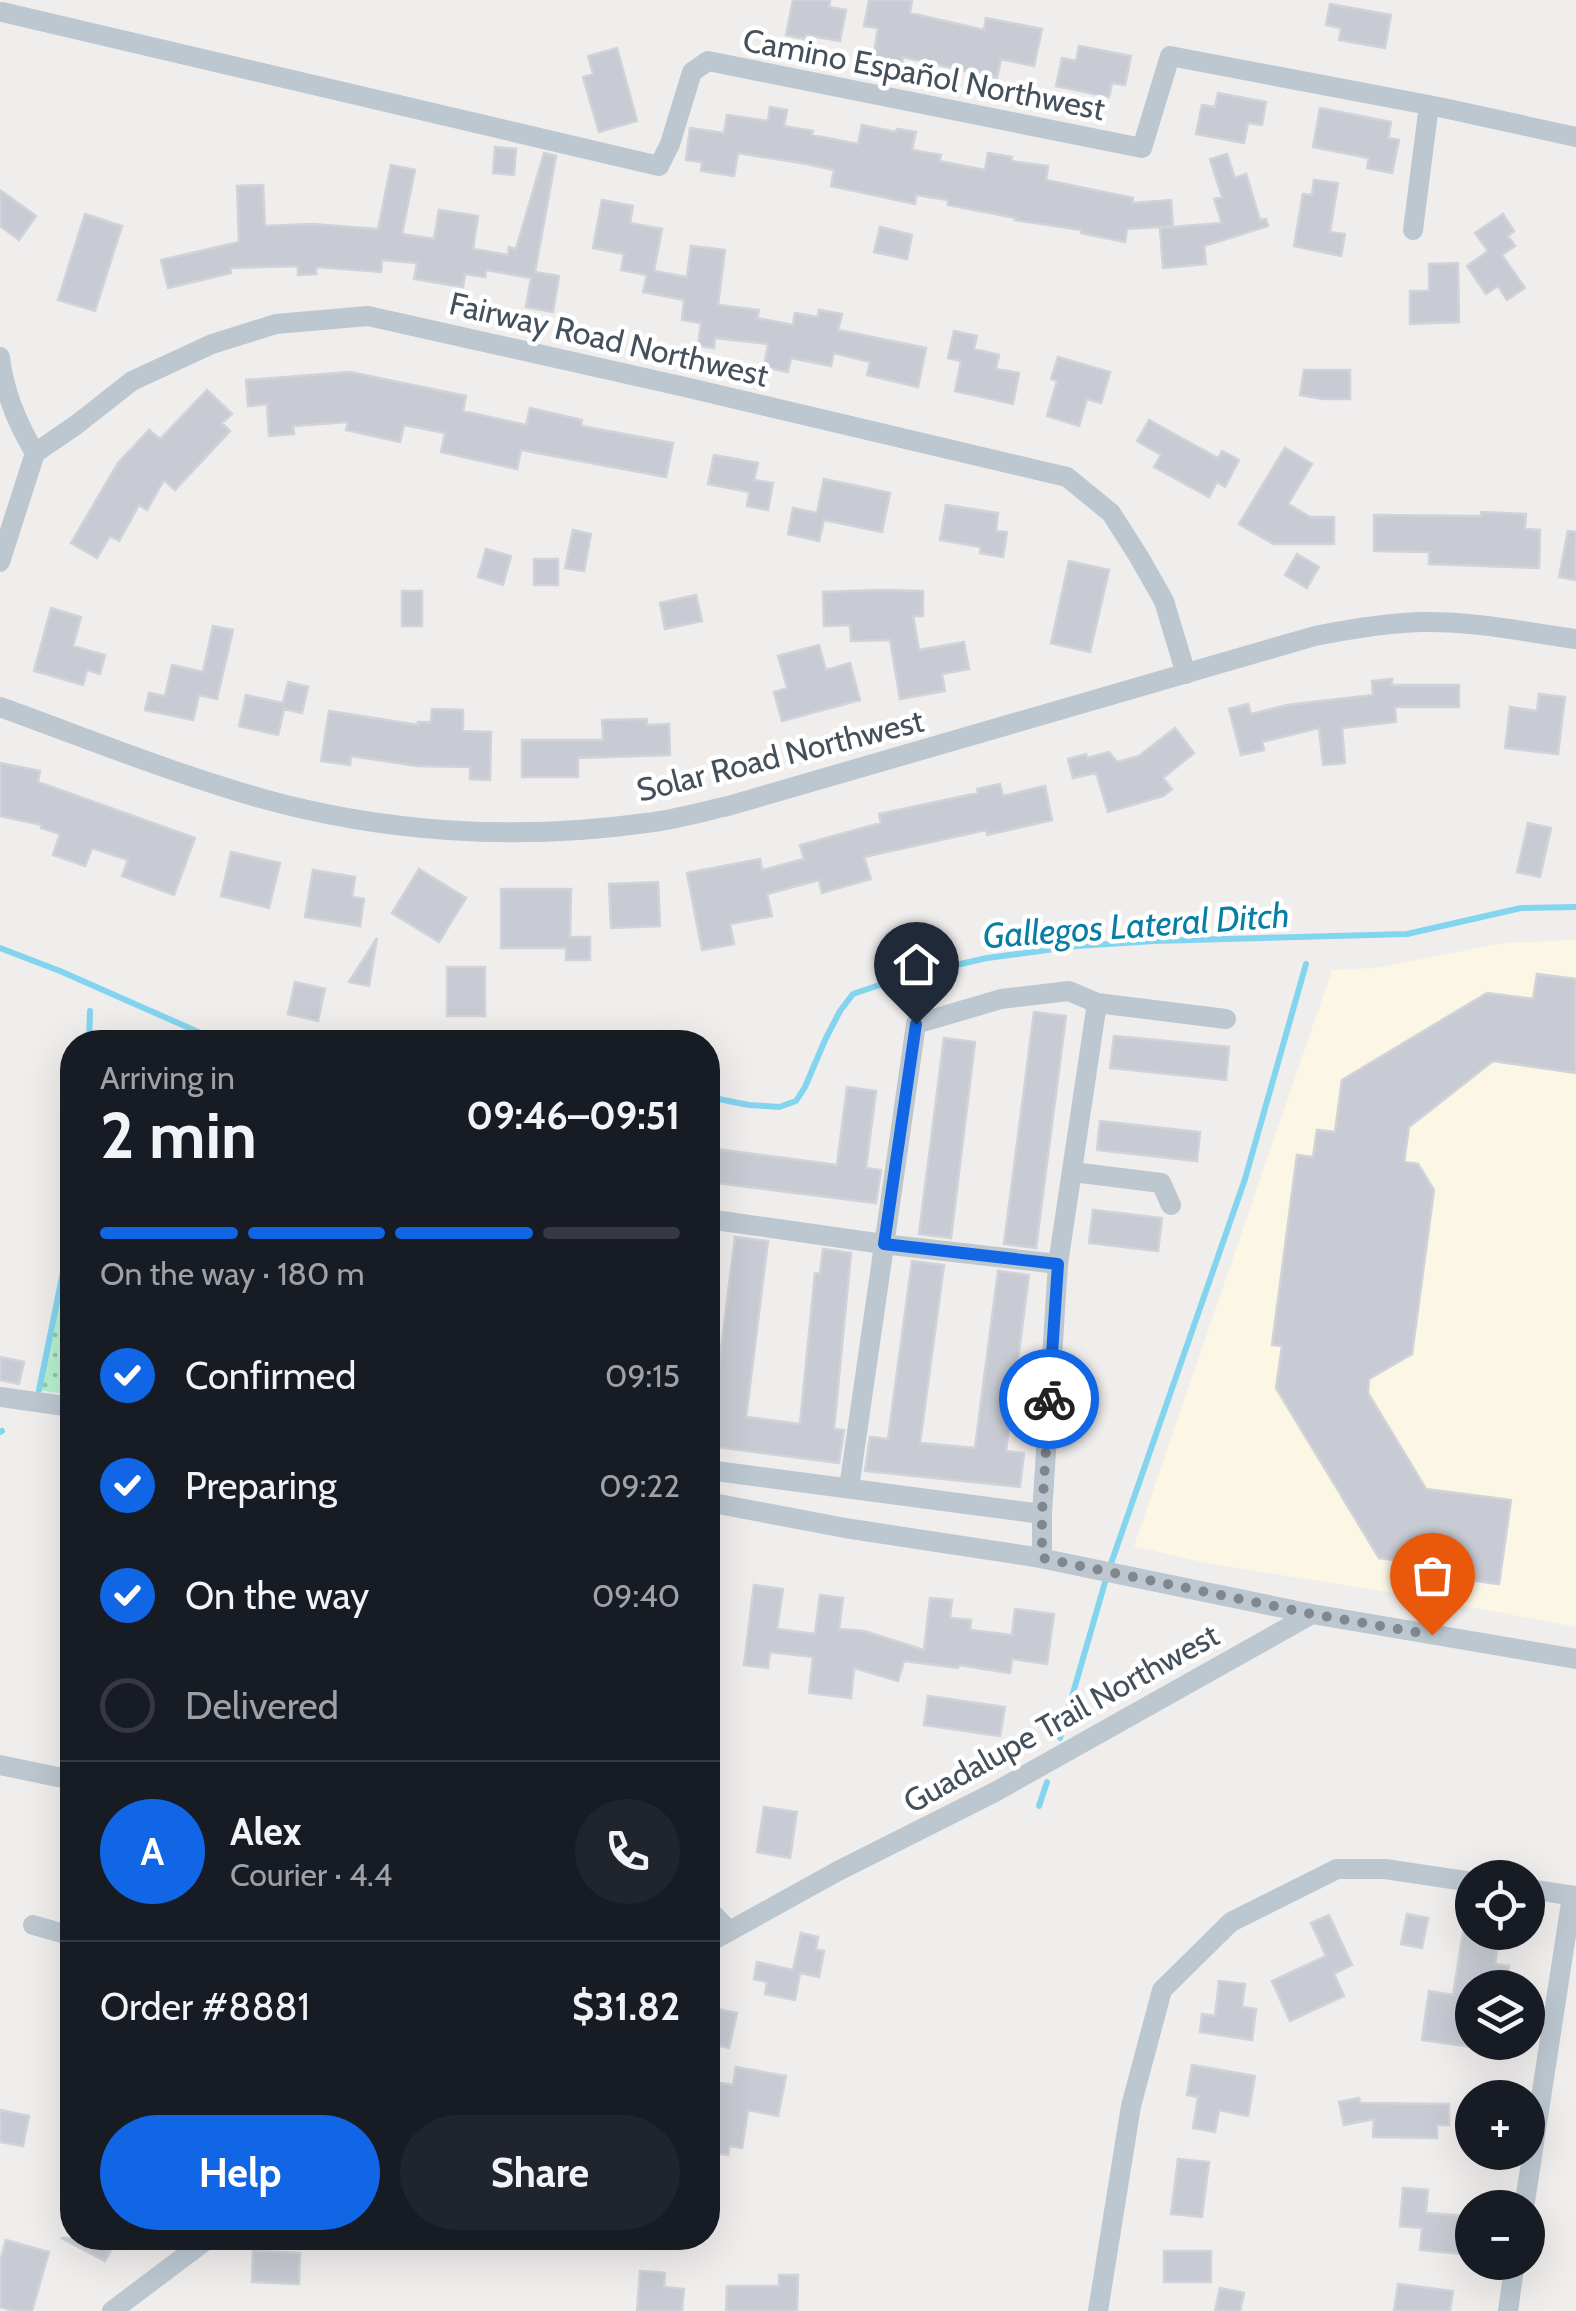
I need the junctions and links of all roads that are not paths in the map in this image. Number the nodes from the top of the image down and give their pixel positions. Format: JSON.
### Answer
{"nodes":[{"id":1,"x":2,"y":12,"type":"edge"},
{"id":2,"x":1429,"y":105,"type":"junction"},
{"id":3,"x":1576,"y":137,"type":"edge"},
{"id":4,"x":1412,"y":230,"type":"dead end"},
{"id":5,"x":0,"y":357,"type":"edge"},
{"id":6,"x":36,"y":453,"type":"junction"},
{"id":7,"x":0,"y":562,"type":"edge"},
{"id":8,"x":1576,"y":639,"type":"edge"},
{"id":9,"x":1186,"y":674,"type":"junction"},
{"id":10,"x":0,"y":708,"type":"edge"},
{"id":11,"x":1097,"y":1003,"type":"junction"},
{"id":12,"x":1226,"y":1019,"type":"dead end"},
{"id":13,"x":1072,"y":1172,"type":"junction"},
{"id":14,"x":1172,"y":1205,"type":"dead end"},
{"id":15,"x":720,"y":1222,"type":"edge"},
{"id":16,"x":884,"y":1244,"type":"junction"},
{"id":17,"x":1058,"y":1264,"type":"junction"},
{"id":18,"x":0,"y":1397,"type":"edge"},
{"id":19,"x":60,"y":1406,"type":"edge"},
{"id":20,"x":720,"y":1472,"type":"edge"},
{"id":21,"x":849,"y":1488,"type":"junction"},
{"id":22,"x":720,"y":1504,"type":"edge"},
{"id":23,"x":1042,"y":1514,"type":"junction"},
{"id":24,"x":1042,"y":1558,"type":"junction"},
{"id":25,"x":1312,"y":1614,"type":"junction"},
{"id":26,"x":1576,"y":1659,"type":"edge"},
{"id":27,"x":0,"y":1765,"type":"edge"},
{"id":28,"x":60,"y":1778,"type":"edge"},
{"id":29,"x":1455,"y":1879,"type":"edge"},
{"id":30,"x":1545,"y":1892,"type":"edge"},
{"id":31,"x":1574,"y":1896,"type":"edge"},
{"id":32,"x":720,"y":1922,"type":"edge"},
{"id":33,"x":33,"y":1925,"type":"dead end"},
{"id":34,"x":729,"y":1931,"type":"junction"},
{"id":35,"x":60,"y":1933,"type":"edge"},
{"id":36,"x":720,"y":1936,"type":"edge"},
{"id":37,"x":1527,"y":2190,"type":"edge"},
{"id":38,"x":193,"y":2250,"type":"edge"},
{"id":39,"x":1512,"y":2280,"type":"edge"},
{"id":40,"x":112,"y":2311,"type":"edge"},
{"id":41,"x":1098,"y":2311,"type":"edge"},
{"id":42,"x":1508,"y":2311,"type":"edge"}],
"edges":[{"from":1,"to":2,"type":"street","name":"Camino Español Northwest"},
{"from":2,"to":3,"type":"street","name":"Camino Español Northwest"},
{"from":2,"to":4,"type":"street"},
{"from":5,"to":6,"type":"street"},
{"from":6,"to":7,"type":"street"},
{"from":6,"to":9,"type":"street","name":"Fairway Road Northwest"},
{"from":8,"to":9,"type":"street","name":"Solar Road Northwest"},
{"from":9,"to":10,"type":"street","name":"Solar Road Northwest"},
{"from":11,"to":12,"type":"street"},
{"from":11,"to":13,"type":"street"},
{"from":11,"to":16,"type":"street"},
{"from":13,"to":14,"type":"street"},
{"from":13,"to":17,"type":"street"},
{"from":15,"to":16,"type":"street"},
{"from":16,"to":17,"type":"street"},
{"from":16,"to":21,"type":"street"},
{"from":17,"to":23,"type":"street"},
{"from":18,"to":19,"type":"street"},
{"from":20,"to":21,"type":"street"},
{"from":21,"to":23,"type":"street"},
{"from":22,"to":24,"type":"street"},
{"from":23,"to":24,"type":"street"},
{"from":24,"to":25,"type":"street"},
{"from":25,"to":26,"type":"street"},
{"from":25,"to":34,"type":"street","name":"Guadalupe Trail Northwest"},
{"from":27,"to":28,"type":"street"},
{"from":29,"to":41,"type":"street"},
{"from":30,"to":31,"type":"street"},
{"from":31,"to":37,"type":"street"},
{"from":32,"to":34,"type":"street"},
{"from":33,"to":35,"type":"street"},
{"from":34,"to":36,"type":"street","name":"Guadalupe Trail Northwest"},
{"from":38,"to":40,"type":"street"},
{"from":39,"to":42,"type":"street"}]}
